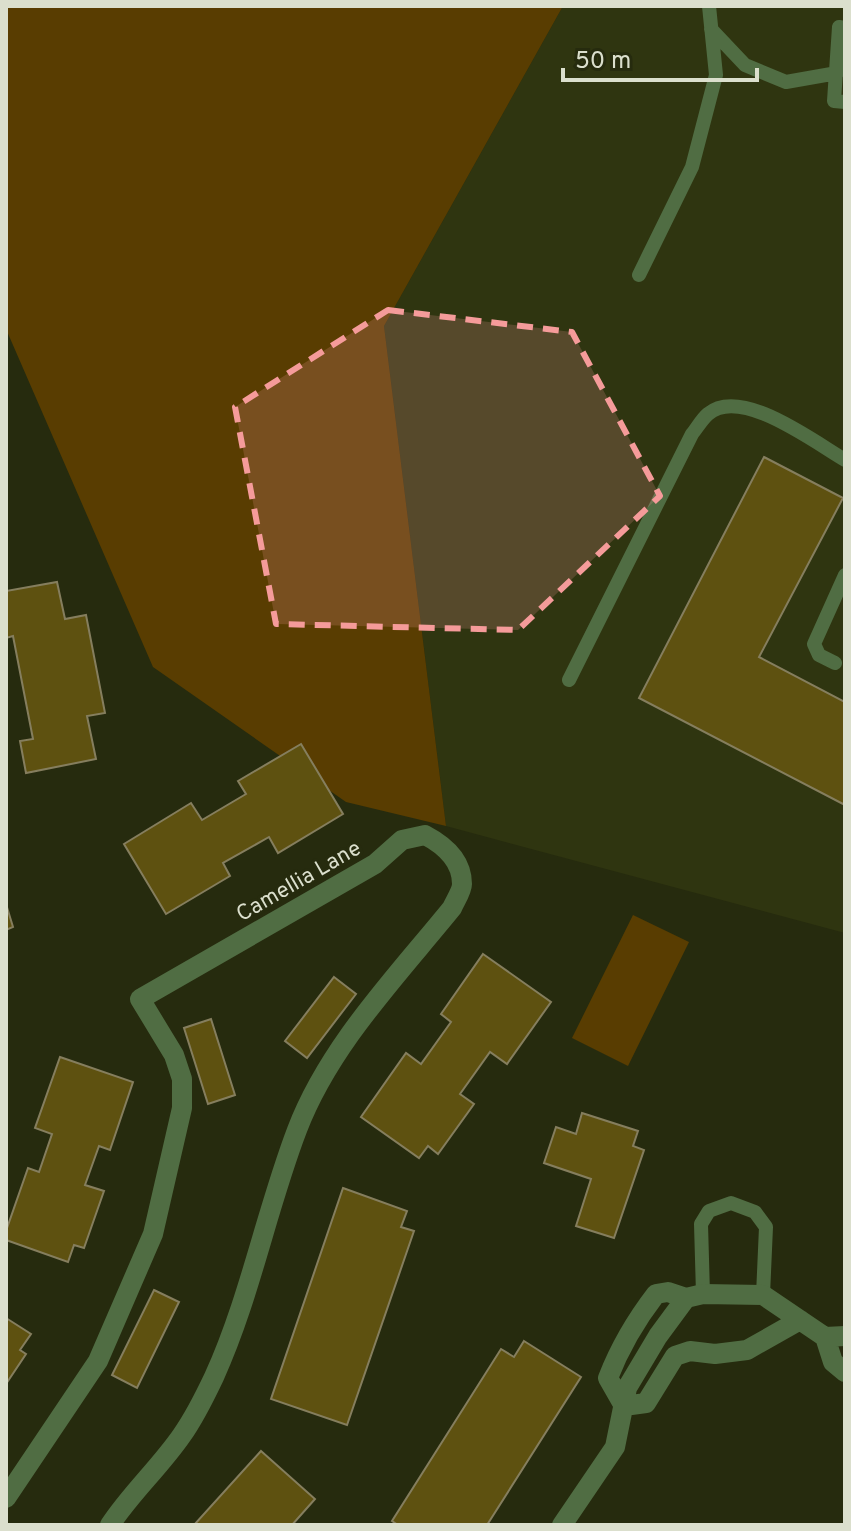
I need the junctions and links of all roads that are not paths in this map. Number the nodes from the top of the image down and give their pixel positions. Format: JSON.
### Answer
{"nodes":[{"id":1,"x":709,"y":6,"type":"edge"},
{"id":2,"x":845,"y":28,"type":"edge"},
{"id":3,"x":710,"y":29,"type":"junction"},
{"id":4,"x":837,"y":73,"type":"junction"},
{"id":5,"x":845,"y":102,"type":"edge"},
{"id":6,"x":639,"y":275,"type":"dead end"},
{"id":7,"x":845,"y":460,"type":"edge"},
{"id":8,"x":845,"y":575,"type":"edge"},
{"id":9,"x":835,"y":663,"type":"dead end"},
{"id":10,"x":569,"y":680,"type":"dead end"},
{"id":11,"x":763,"y":1295,"type":"junction"},
{"id":12,"x":695,"y":1296,"type":"junction"},
{"id":13,"x":800,"y":1320,"type":"junction"},
{"id":14,"x":632,"y":1329,"type":"junction"},
{"id":15,"x":835,"y":1337,"type":"edge"},
{"id":16,"x":654,"y":1343,"type":"junction"},
{"id":17,"x":675,"y":1356,"type":"junction"},
{"id":18,"x":845,"y":1372,"type":"edge"},
{"id":19,"x":624,"y":1406,"type":"junction"},
{"id":20,"x":6,"y":1498,"type":"edge"},
{"id":21,"x":110,"y":1525,"type":"edge"},
{"id":22,"x":562,"y":1525,"type":"edge"}],
"edges":[{"from":1,"to":3,"type":"lane"},
{"from":2,"to":4,"type":"lane"},
{"from":3,"to":4,"type":"lane"},
{"from":3,"to":6,"type":"lane"},
{"from":4,"to":5,"type":"lane"},
{"from":7,"to":10,"type":"lane"},
{"from":8,"to":9,"type":"lane"},
{"from":11,"to":12,"type":"street"},
{"from":11,"to":12,"type":"lane"},
{"from":11,"to":13,"type":"street"},
{"from":12,"to":14,"type":"street"},
{"from":12,"to":16,"type":"street"},
{"from":13,"to":15,"type":"street"},
{"from":13,"to":17,"type":"street"},
{"from":14,"to":16,"type":"street"},
{"from":14,"to":19,"type":"street"},
{"from":15,"to":18,"type":"street"},
{"from":16,"to":17,"type":"street"},
{"from":16,"to":19,"type":"street"},
{"from":17,"to":19,"type":"street"},
{"from":19,"to":22,"type":"street"},
{"from":20,"to":21,"type":"street","name":"Camellia Lane"}]}
